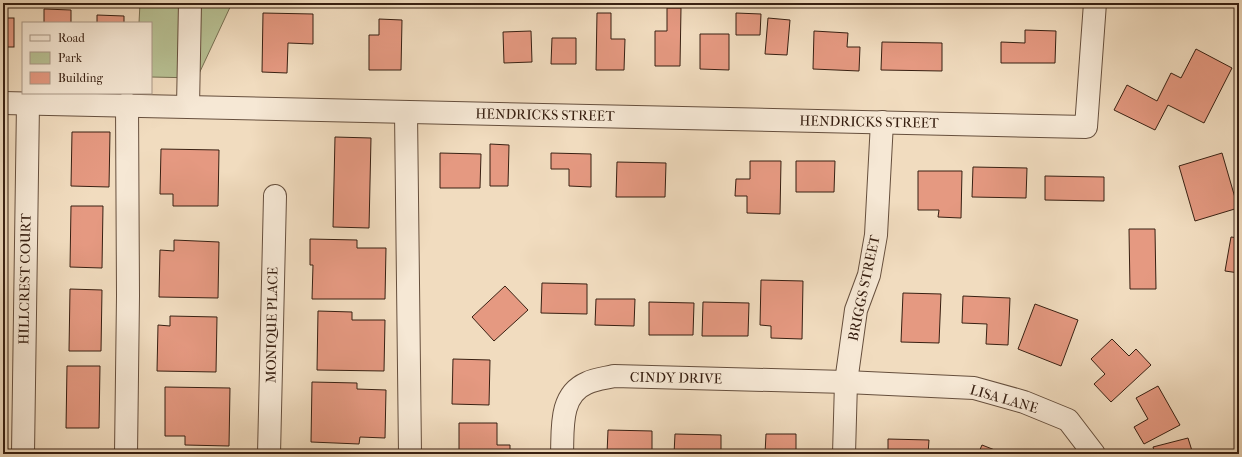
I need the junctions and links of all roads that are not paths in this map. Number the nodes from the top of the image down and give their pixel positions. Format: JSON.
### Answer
{"nodes":[{"id":1,"x":190,"y":3,"type":"edge"},
{"id":2,"x":1095,"y":3,"type":"edge"},
{"id":3,"x":3,"y":103,"type":"edge"},
{"id":4,"x":28,"y":103,"type":"junction"},
{"id":5,"x":127,"y":104,"type":"junction"},
{"id":6,"x":188,"y":106,"type":"junction"},
{"id":7,"x":406,"y":112,"type":"junction"},
{"id":8,"x":882,"y":122,"type":"junction"},
{"id":9,"x":275,"y":196,"type":"dead end"},
{"id":10,"x":846,"y":382,"type":"junction"},
{"id":11,"x":23,"y":454,"type":"edge"},
{"id":12,"x":126,"y":454,"type":"edge"},
{"id":13,"x":269,"y":454,"type":"edge"},
{"id":14,"x":410,"y":454,"type":"edge"},
{"id":15,"x":562,"y":454,"type":"edge"},
{"id":16,"x":844,"y":454,"type":"edge"},
{"id":17,"x":1094,"y":454,"type":"edge"}],
"edges":[{"from":1,"to":6,"type":"street"},
{"from":2,"to":8,"type":"street","name":"HENDRICKS STREET"},
{"from":3,"to":4,"type":"street","name":"HENDRICKS STREET"},
{"from":4,"to":5,"type":"street","name":"HENDRICKS STREET"},
{"from":4,"to":11,"type":"street","name":"HILLCREST COURT"},
{"from":5,"to":6,"type":"street","name":"HENDRICKS STREET"},
{"from":5,"to":12,"type":"street"},
{"from":6,"to":7,"type":"street","name":"HENDRICKS STREET"},
{"from":7,"to":8,"type":"street","name":"HENDRICKS STREET"},
{"from":7,"to":14,"type":"street"},
{"from":8,"to":10,"type":"street","name":"BRIGGS STREET"},
{"from":9,"to":13,"type":"street","name":"MONIQUE PLACE"},
{"from":10,"to":15,"type":"street","name":"CINDY DRIVE"},
{"from":10,"to":16,"type":"street","name":"BRIGGS STREET"},
{"from":10,"to":17,"type":"street","name":"LISA LANE"}]}
